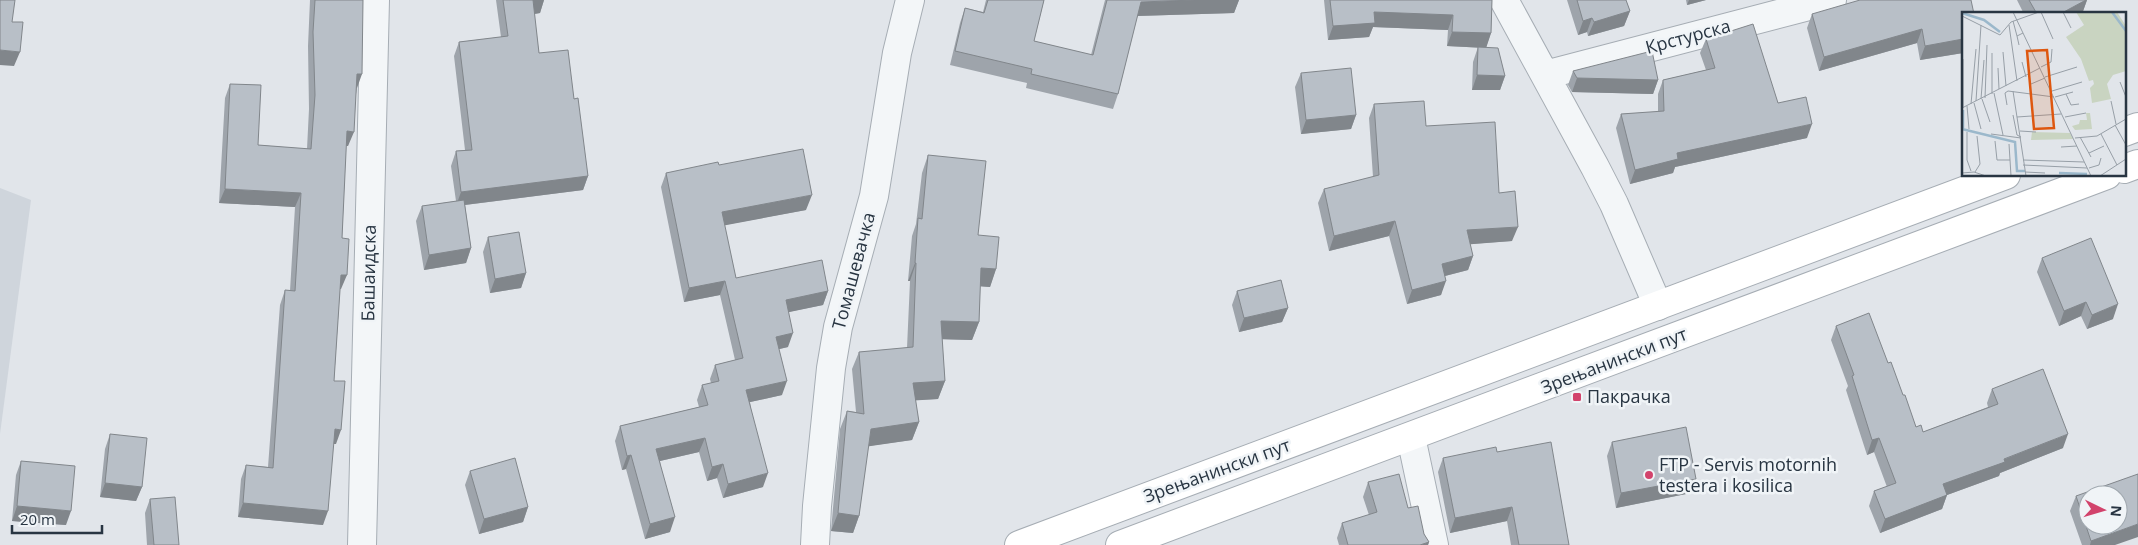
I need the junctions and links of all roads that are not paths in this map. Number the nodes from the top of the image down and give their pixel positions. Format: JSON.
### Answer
{"nodes":[{"id":1,"x":375,"y":0,"type":"edge"},
{"id":2,"x":910,"y":0,"type":"edge"},
{"id":3,"x":1504,"y":0,"type":"edge"},
{"id":4,"x":1832,"y":0,"type":"edge"},
{"id":5,"x":1544,"y":75,"type":"junction"},
{"id":6,"x":2138,"y":127,"type":"edge"},
{"id":7,"x":2126,"y":131,"type":"edge"},
{"id":8,"x":2138,"y":164,"type":"edge"},
{"id":9,"x":2126,"y":168,"type":"edge"},
{"id":10,"x":2003,"y":176,"type":"edge"},
{"id":11,"x":2104,"y":176,"type":"edge"},
{"id":12,"x":1658,"y":306,"type":"junction"},
{"id":13,"x":1411,"y":437,"type":"junction"},
{"id":14,"x":362,"y":545,"type":"edge"},
{"id":15,"x":815,"y":545,"type":"edge"},
{"id":16,"x":1019,"y":545,"type":"edge"},
{"id":17,"x":1120,"y":545,"type":"edge"},
{"id":18,"x":1434,"y":545,"type":"edge"}],
"edges":[{"from":1,"to":14,"type":"street","name":"Башаидска"},
{"from":2,"to":15,"type":"street","name":"Томашевачка"},
{"from":3,"to":5,"type":"street"},
{"from":4,"to":5,"type":"street","name":"Крстурска"},
{"from":5,"to":12,"type":"street"},
{"from":6,"to":7,"type":"main road"},
{"from":8,"to":9,"type":"main road"},
{"from":10,"to":12,"type":"main road","name":"Зрењанински пут"},
{"from":11,"to":13,"type":"main road","name":"Зрењанински пут"},
{"from":12,"to":16,"type":"main road","name":"Зрењанински пут"},
{"from":13,"to":17,"type":"main road","name":"Зрењанински пут"},
{"from":13,"to":18,"type":"street"}]}
